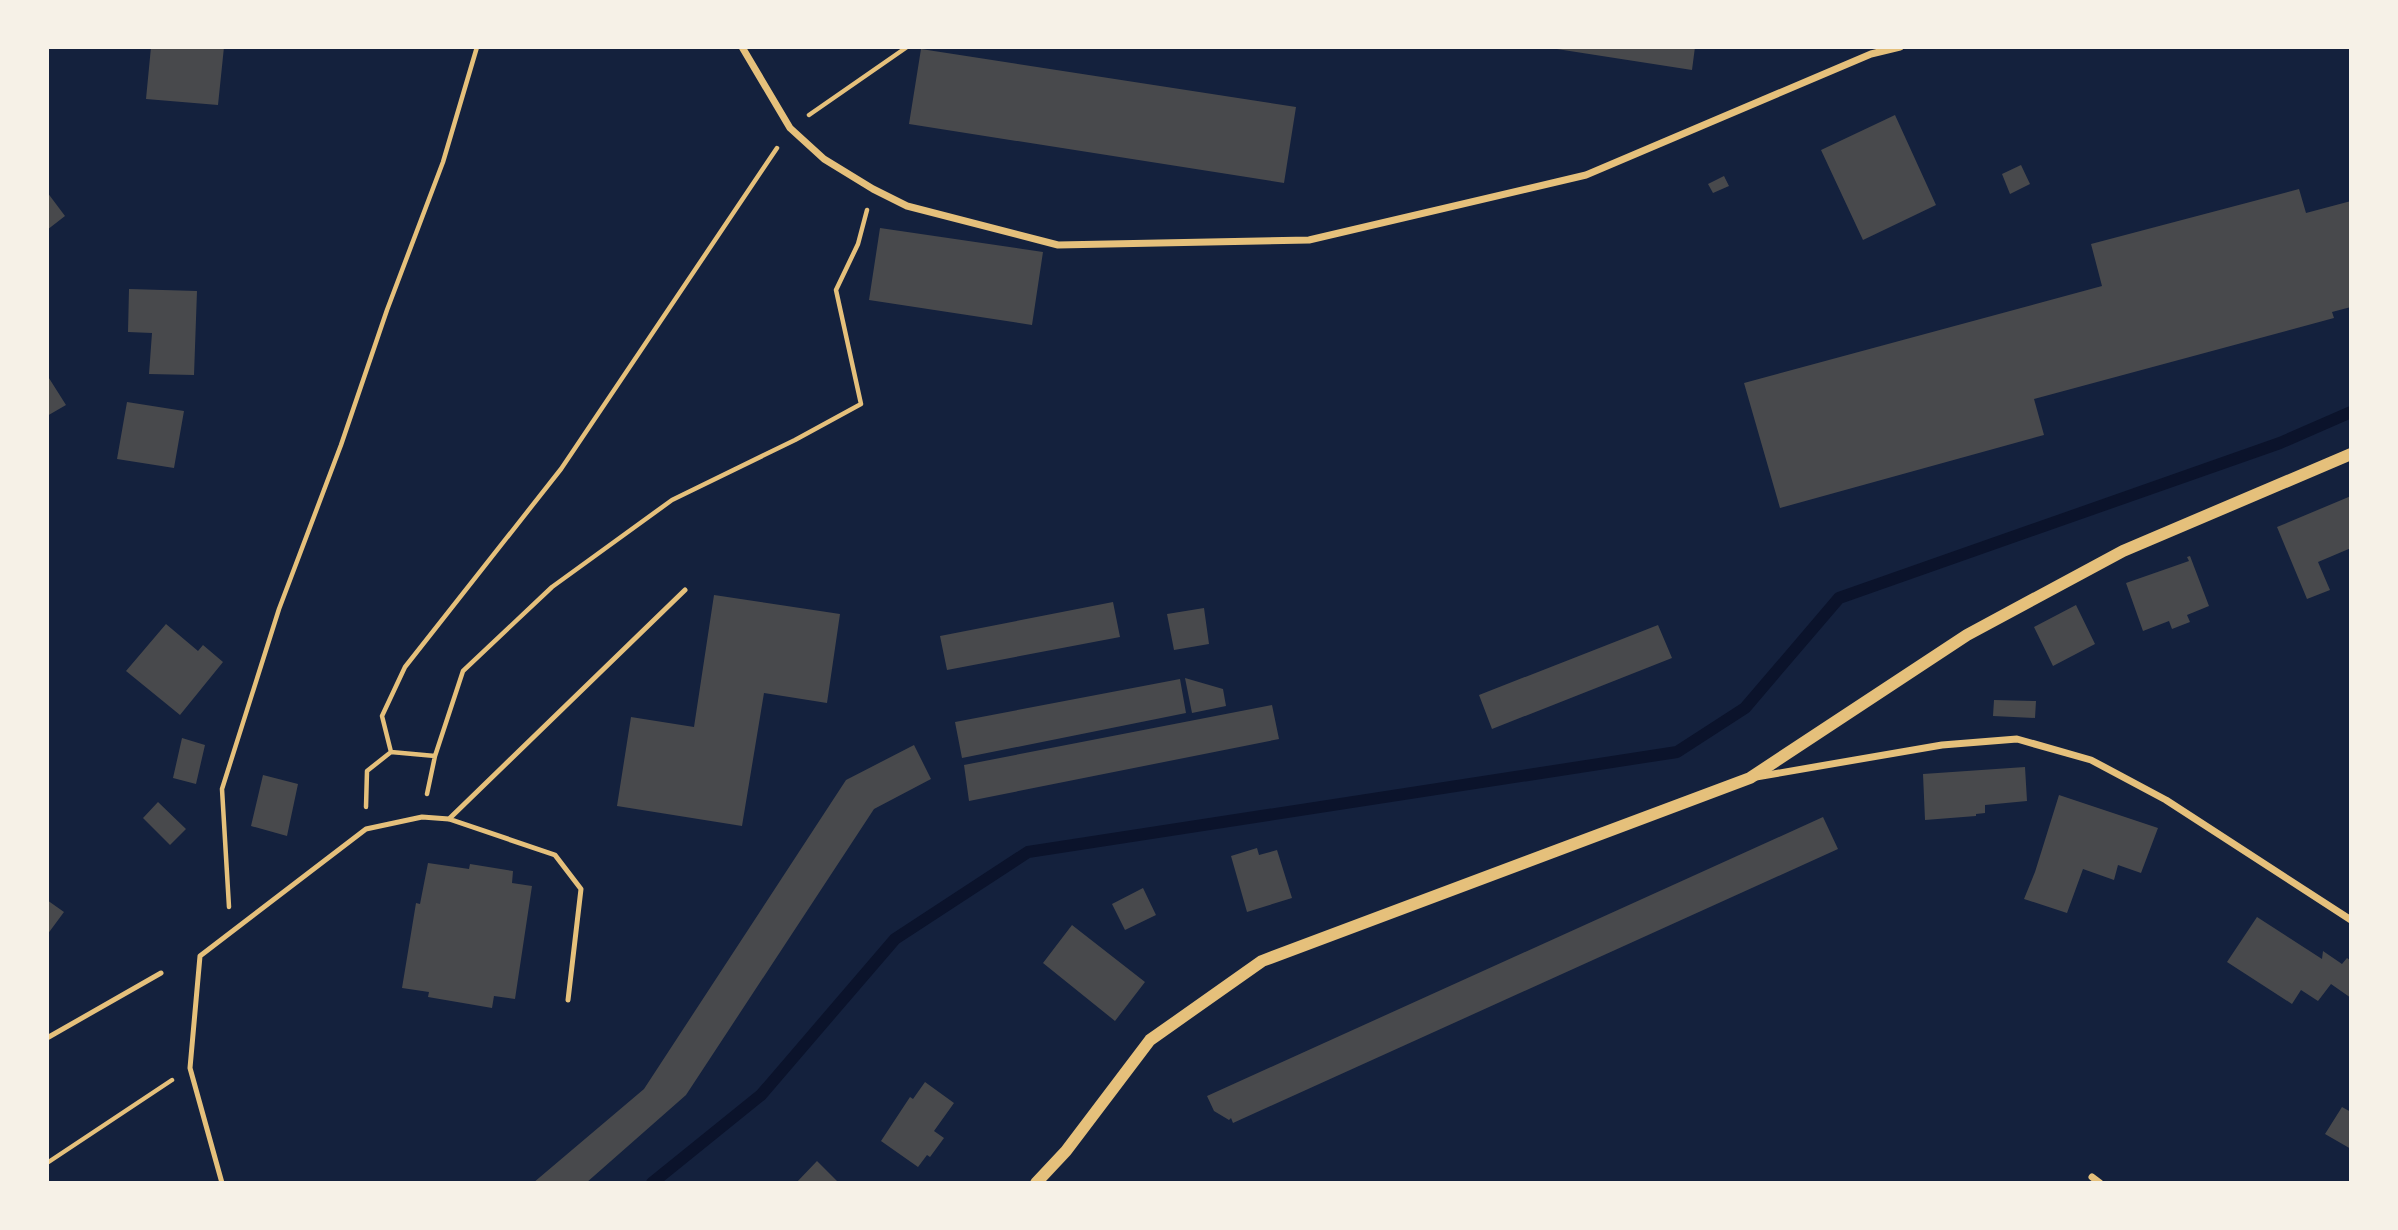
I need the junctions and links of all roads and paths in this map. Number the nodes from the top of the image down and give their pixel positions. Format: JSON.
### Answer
{"nodes":[{"id":1,"x":477,"y":47,"type":"edge"},
{"id":2,"x":742,"y":47,"type":"edge"},
{"id":3,"x":907,"y":47,"type":"edge"},
{"id":4,"x":1900,"y":47,"type":"edge"},
{"id":5,"x":790,"y":128,"type":"junction"},
{"id":6,"x":873,"y":189,"type":"junction"},
{"id":7,"x":2351,"y":454,"type":"edge"},
{"id":8,"x":685,"y":590,"type":"dead end"},
{"id":9,"x":391,"y":752,"type":"junction"},
{"id":10,"x":435,"y":756,"type":"junction"},
{"id":11,"x":1750,"y":778,"type":"junction"},
{"id":12,"x":422,"y":817,"type":"junction"},
{"id":13,"x":449,"y":819,"type":"junction"},
{"id":14,"x":366,"y":829,"type":"junction"},
{"id":15,"x":2351,"y":920,"type":"edge"},
{"id":16,"x":231,"y":932,"type":"junction"},
{"id":17,"x":161,"y":972,"type":"dead end"},
{"id":18,"x":568,"y":1000,"type":"dead end"},
{"id":19,"x":47,"y":1038,"type":"edge"},
{"id":20,"x":190,"y":1068,"type":"junction"},
{"id":21,"x":47,"y":1163,"type":"edge"},
{"id":22,"x":2092,"y":1177,"type":"dead end"},
{"id":23,"x":222,"y":1183,"type":"edge"},
{"id":24,"x":1036,"y":1183,"type":"edge"},
{"id":25,"x":2100,"y":1183,"type":"edge"}],
"edges":[{"from":1,"to":16,"type":"path"},
{"from":2,"to":5,"type":"street"},
{"from":3,"to":5,"type":"path"},
{"from":4,"to":6,"type":"street"},
{"from":5,"to":6,"type":"street"},
{"from":5,"to":9,"type":"path"},
{"from":6,"to":10,"type":"path"},
{"from":7,"to":11,"type":"street"},
{"from":8,"to":13,"type":"lane"},
{"from":9,"to":10,"type":"path"},
{"from":9,"to":14,"type":"path"},
{"from":10,"to":12,"type":"path"},
{"from":11,"to":15,"type":"street"},
{"from":11,"to":24,"type":"street"},
{"from":12,"to":13,"type":"lane"},
{"from":12,"to":14,"type":"lane"},
{"from":13,"to":18,"type":"lane"},
{"from":14,"to":16,"type":"lane"},
{"from":16,"to":20,"type":"lane"},
{"from":17,"to":19,"type":"lane"},
{"from":20,"to":21,"type":"path"},
{"from":20,"to":23,"type":"lane"},
{"from":22,"to":25,"type":"street"}]}
